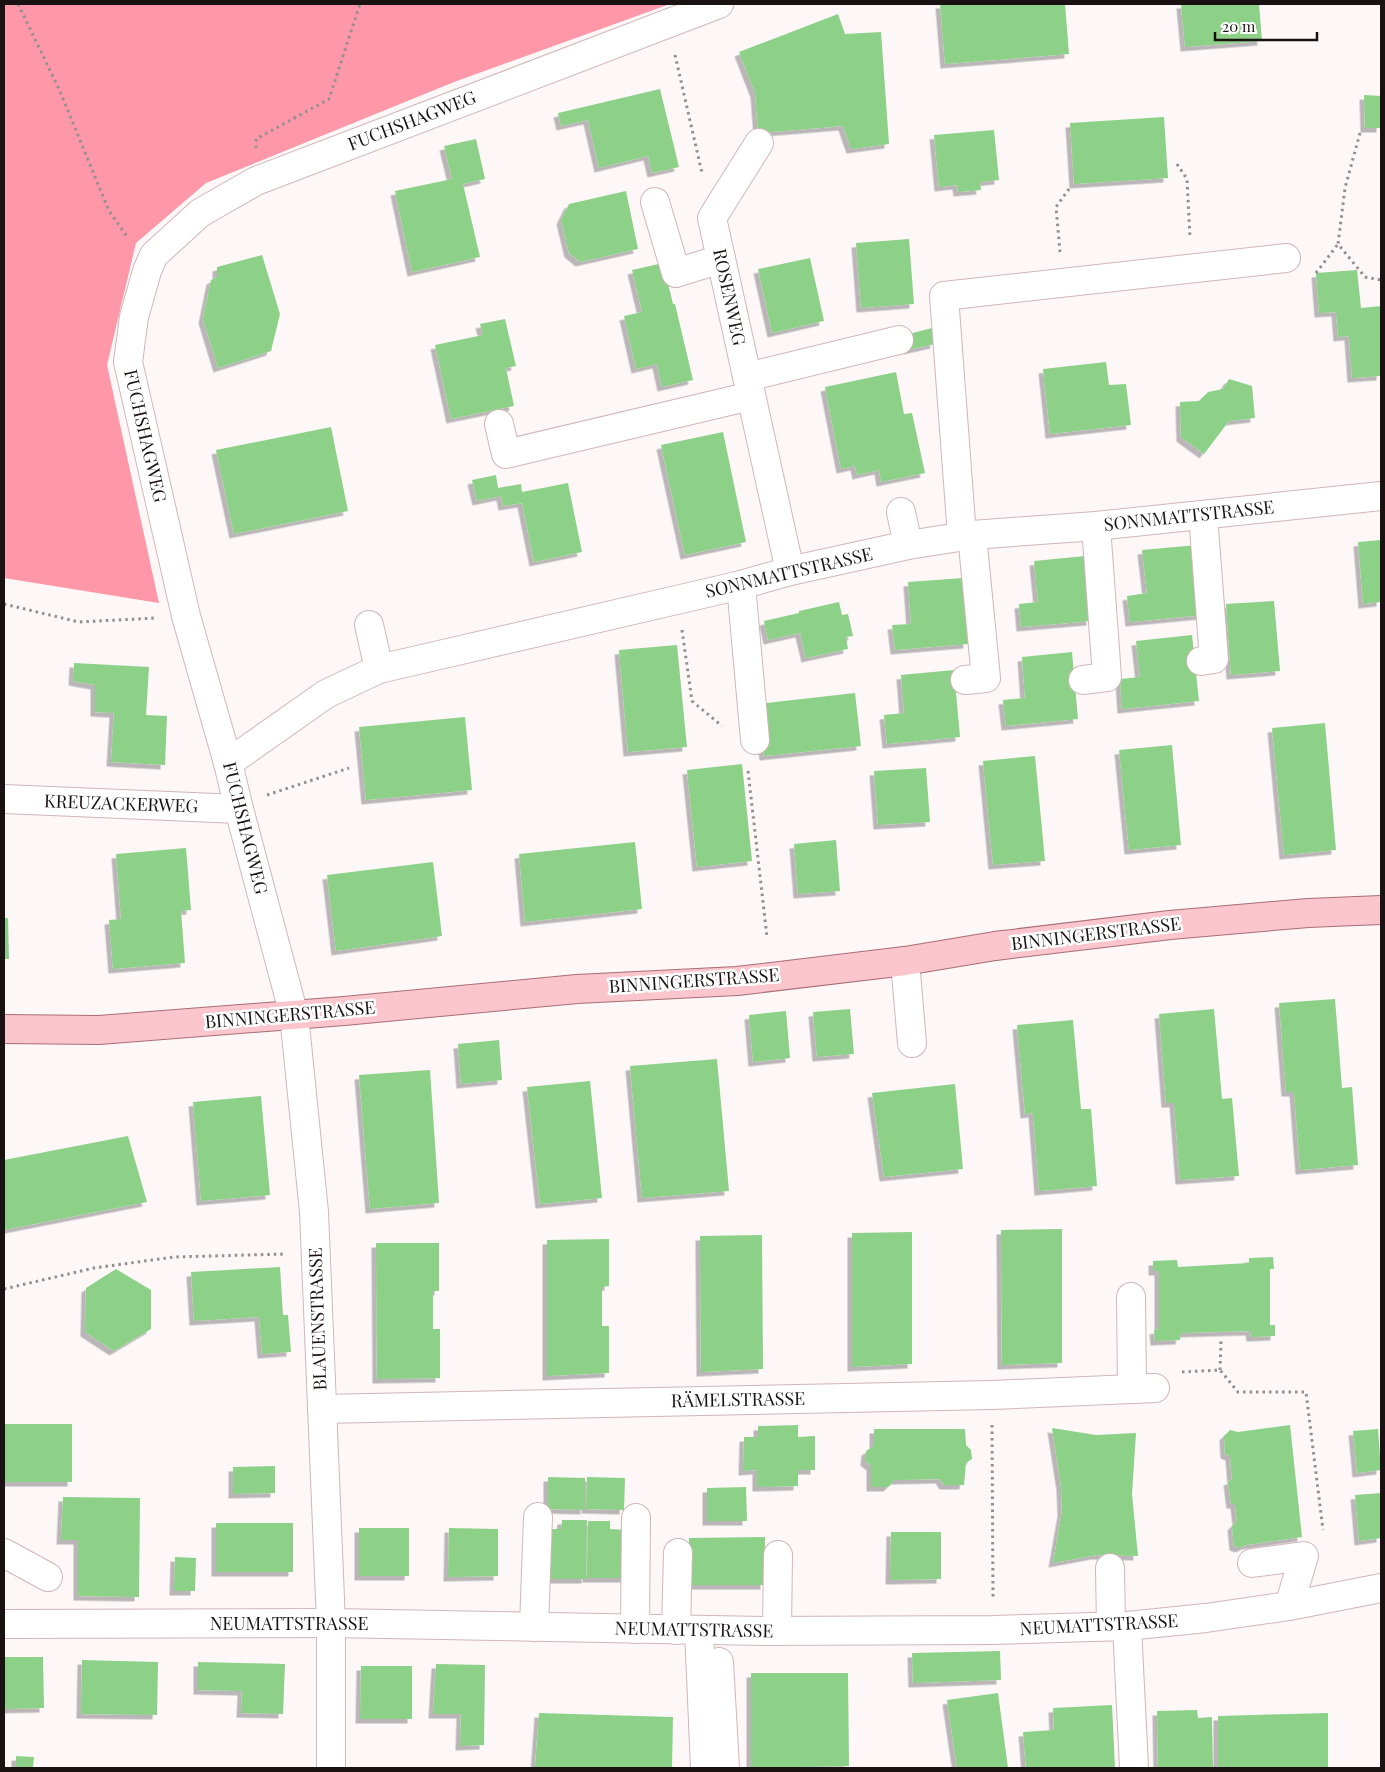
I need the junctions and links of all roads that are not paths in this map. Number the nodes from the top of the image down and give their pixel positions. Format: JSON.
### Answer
{"nodes":[{"id":1,"x":718,"y":4,"type":"edge"},
{"id":2,"x":759,"y":143,"type":"dead end"},
{"id":3,"x":655,"y":202,"type":"dead end"},
{"id":4,"x":1286,"y":258,"type":"dead end"},
{"id":5,"x":721,"y":259,"type":"junction"},
{"id":6,"x":899,"y":340,"type":"dead end"},
{"id":7,"x":749,"y":387,"type":"junction"},
{"id":8,"x":499,"y":424,"type":"dead end"},
{"id":9,"x":1381,"y":496,"type":"edge"},
{"id":10,"x":901,"y":512,"type":"dead end"},
{"id":11,"x":1203,"y":515,"type":"junction"},
{"id":12,"x":1096,"y":526,"type":"junction"},
{"id":13,"x":967,"y":535,"type":"junction"},
{"id":14,"x":908,"y":545,"type":"junction"},
{"id":15,"x":790,"y":572,"type":"junction"},
{"id":16,"x":741,"y":585,"type":"junction"},
{"id":17,"x":369,"y":625,"type":"dead end"},
{"id":18,"x":1201,"y":661,"type":"dead end"},
{"id":19,"x":378,"y":669,"type":"junction"},
{"id":20,"x":965,"y":680,"type":"dead end"},
{"id":21,"x":1083,"y":680,"type":"dead end"},
{"id":22,"x":755,"y":740,"type":"dead end"},
{"id":23,"x":228,"y":763,"type":"junction"},
{"id":24,"x":4,"y":799,"type":"edge"},
{"id":25,"x":238,"y":807,"type":"junction"},
{"id":26,"x":1381,"y":910,"type":"edge"},
{"id":27,"x":905,"y":961,"type":"junction"},
{"id":28,"x":294,"y":1015,"type":"junction"},
{"id":29,"x":4,"y":1029,"type":"edge"},
{"id":30,"x":912,"y":1042,"type":"dead end"},
{"id":31,"x":1131,"y":1297,"type":"dead end"},
{"id":32,"x":322,"y":1409,"type":"junction"},
{"id":33,"x":538,"y":1517,"type":"dead end"},
{"id":34,"x":636,"y":1518,"type":"dead end"},
{"id":35,"x":4,"y":1552,"type":"edge"},
{"id":36,"x":678,"y":1553,"type":"dead end"},
{"id":37,"x":778,"y":1555,"type":"dead end"},
{"id":38,"x":1252,"y":1562,"type":"dead end"},
{"id":39,"x":1110,"y":1568,"type":"dead end"},
{"id":40,"x":48,"y":1577,"type":"dead end"},
{"id":41,"x":1381,"y":1588,"type":"edge"},
{"id":42,"x":1289,"y":1606,"type":"junction"},
{"id":43,"x":330,"y":1623,"type":"junction"},
{"id":44,"x":4,"y":1624,"type":"edge"},
{"id":45,"x":1119,"y":1626,"type":"junction"},
{"id":46,"x":534,"y":1627,"type":"junction"},
{"id":47,"x":635,"y":1629,"type":"junction"},
{"id":48,"x":697,"y":1630,"type":"junction"},
{"id":49,"x":778,"y":1631,"type":"junction"},
{"id":50,"x":331,"y":1768,"type":"edge"},
{"id":51,"x":705,"y":1768,"type":"edge"},
{"id":52,"x":725,"y":1768,"type":"edge"},
{"id":53,"x":1134,"y":1768,"type":"edge"}],
"edges":[{"from":1,"to":23,"type":"street","name":"FUCHSHAGWEG"},
{"from":2,"to":5,"type":"street","name":"ROSENWEG"},
{"from":3,"to":5,"type":"street"},
{"from":4,"to":13,"type":"street"},
{"from":5,"to":7,"type":"street","name":"ROSENWEG"},
{"from":6,"to":7,"type":"street"},
{"from":7,"to":8,"type":"street"},
{"from":7,"to":15,"type":"street","name":"ROSENWEG"},
{"from":9,"to":11,"type":"street","name":"SONNMATTSTRASSE"},
{"from":10,"to":14,"type":"street"},
{"from":11,"to":12,"type":"street","name":"SONNMATTSTRASSE"},
{"from":11,"to":18,"type":"street"},
{"from":12,"to":13,"type":"street","name":"SONNMATTSTRASSE"},
{"from":12,"to":21,"type":"street"},
{"from":13,"to":14,"type":"street","name":"SONNMATTSTRASSE"},
{"from":13,"to":20,"type":"street"},
{"from":14,"to":15,"type":"street","name":"SONNMATTSTRASSE"},
{"from":15,"to":16,"type":"street","name":"SONNMATTSTRASSE"},
{"from":16,"to":19,"type":"street","name":"SONNMATTSTRASSE"},
{"from":16,"to":22,"type":"street"},
{"from":17,"to":19,"type":"street"},
{"from":19,"to":23,"type":"street","name":"SONNMATTSTRASSE"},
{"from":23,"to":25,"type":"street","name":"FUCHSHAGWEG"},
{"from":24,"to":25,"type":"street","name":"KREUZACKERWEG"},
{"from":25,"to":28,"type":"street","name":"FUCHSHAGWEG"},
{"from":26,"to":27,"type":"main road","name":"BINNINGERSTRASSE"},
{"from":27,"to":28,"type":"main road","name":"BINNINGERSTRASSE"},
{"from":27,"to":30,"type":"street"},
{"from":28,"to":29,"type":"main road","name":"BINNINGERSTRASSE"},
{"from":28,"to":32,"type":"street","name":"BLAUENSTRASSE"},
{"from":31,"to":32,"type":"street","name":"RÄMELSTRASSE"},
{"from":32,"to":43,"type":"street","name":"BLAUENSTRASSE"},
{"from":33,"to":46,"type":"street"},
{"from":34,"to":47,"type":"street"},
{"from":35,"to":40,"type":"street"},
{"from":36,"to":48,"type":"street"},
{"from":37,"to":49,"type":"street"},
{"from":38,"to":42,"type":"street"},
{"from":39,"to":45,"type":"street"},
{"from":41,"to":42,"type":"street","name":"NEUMATTSTRASSE"},
{"from":42,"to":45,"type":"street","name":"NEUMATTSTRASSE"},
{"from":43,"to":44,"type":"street","name":"NEUMATTSTRASSE"},
{"from":43,"to":46,"type":"street","name":"NEUMATTSTRASSE"},
{"from":43,"to":50,"type":"street","name":"BLAUENSTRASSE"},
{"from":45,"to":49,"type":"street","name":"NEUMATTSTRASSE"},
{"from":45,"to":53,"type":"street"},
{"from":46,"to":47,"type":"street","name":"NEUMATTSTRASSE"},
{"from":47,"to":48,"type":"street","name":"NEUMATTSTRASSE"},
{"from":48,"to":49,"type":"street","name":"NEUMATTSTRASSE"},
{"from":48,"to":51,"type":"street"},
{"from":48,"to":52,"type":"street"}]}
